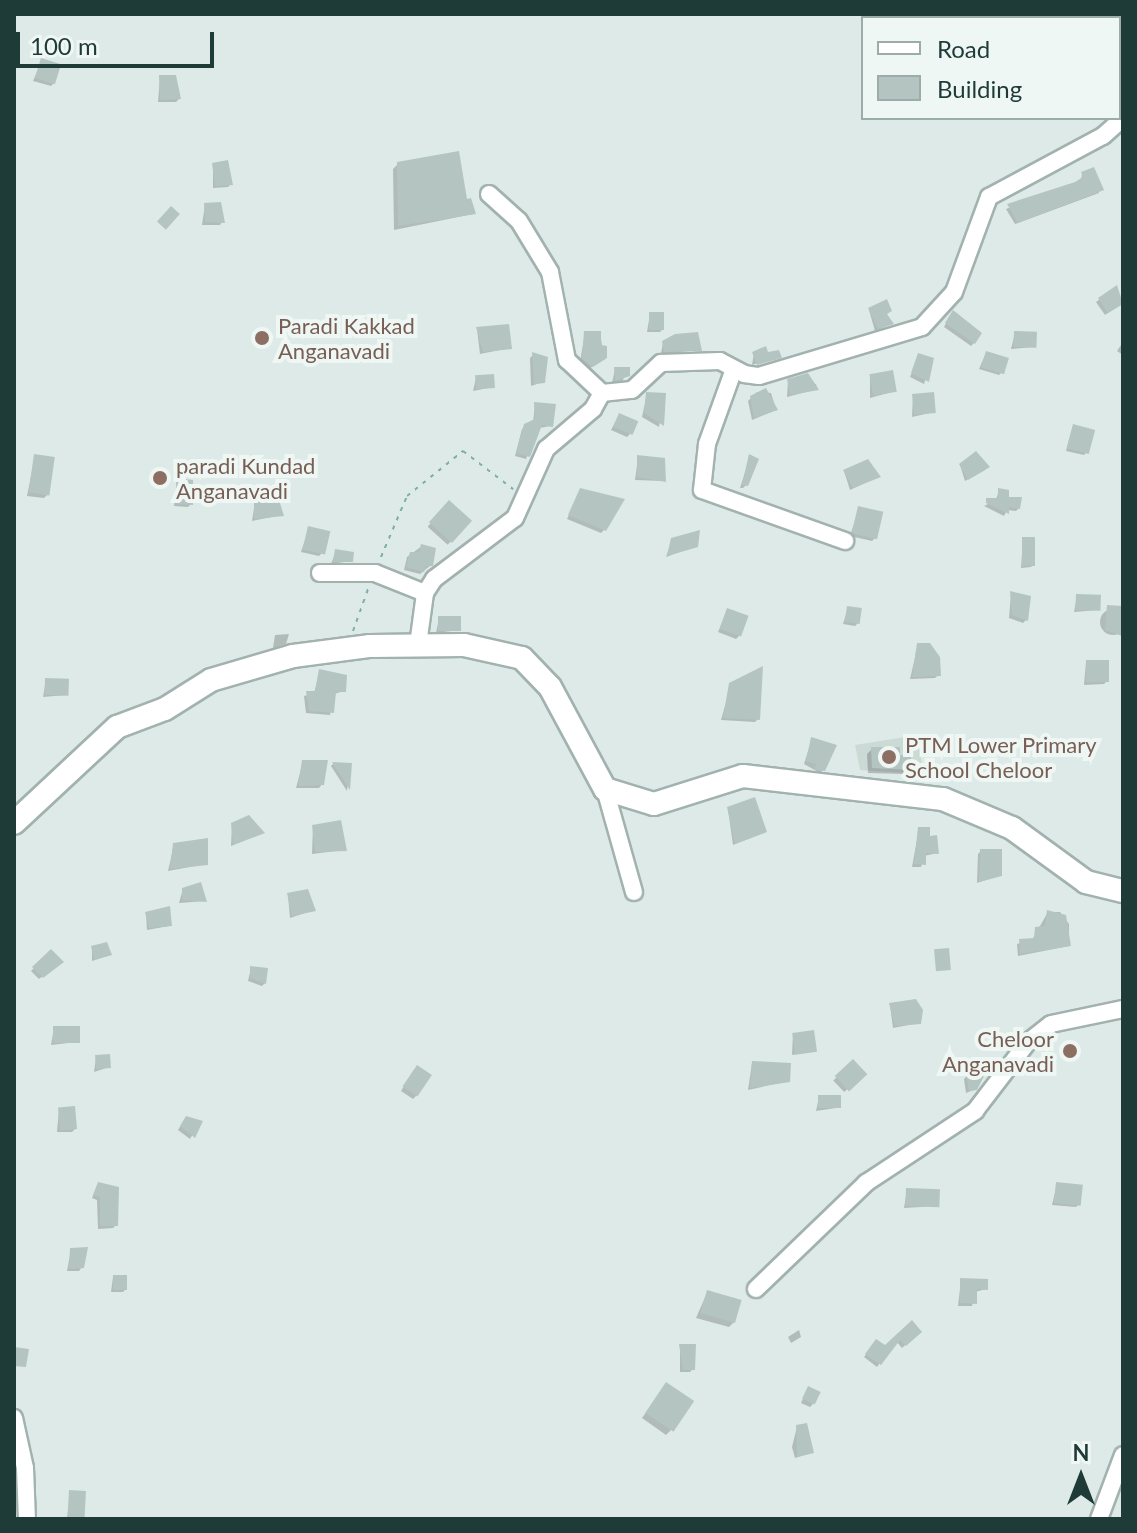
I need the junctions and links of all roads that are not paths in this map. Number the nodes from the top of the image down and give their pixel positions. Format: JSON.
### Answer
{"nodes":[{"id":1,"x":1121,"y":120,"type":"edge"},
{"id":2,"x":489,"y":194,"type":"dead end"},
{"id":3,"x":734,"y":369,"type":"junction"},
{"id":4,"x":602,"y":393,"type":"junction"},
{"id":5,"x":845,"y":541,"type":"dead end"},
{"id":6,"x":320,"y":573,"type":"dead end"},
{"id":7,"x":425,"y":593,"type":"junction"},
{"id":8,"x":418,"y":645,"type":"junction"},
{"id":9,"x":605,"y":789,"type":"junction"},
{"id":10,"x":14,"y":823,"type":"edge"},
{"id":11,"x":1123,"y":891,"type":"edge"},
{"id":12,"x":634,"y":892,"type":"dead end"},
{"id":13,"x":1123,"y":1009,"type":"edge"},
{"id":14,"x":756,"y":1289,"type":"dead end"},
{"id":15,"x":14,"y":1418,"type":"edge"},
{"id":16,"x":1123,"y":1455,"type":"edge"},
{"id":17,"x":27,"y":1519,"type":"edge"},
{"id":18,"x":1099,"y":1519,"type":"edge"}],
"edges":[{"from":1,"to":3,"type":"street"},
{"from":2,"to":4,"type":"street"},
{"from":3,"to":4,"type":"street"},
{"from":3,"to":5,"type":"street"},
{"from":4,"to":7,"type":"street"},
{"from":6,"to":7,"type":"street"},
{"from":7,"to":8,"type":"street"},
{"from":8,"to":9,"type":"main road"},
{"from":8,"to":10,"type":"main road"},
{"from":9,"to":11,"type":"main road"},
{"from":9,"to":12,"type":"street"},
{"from":13,"to":14,"type":"street"},
{"from":15,"to":17,"type":"street"},
{"from":16,"to":18,"type":"street"}]}
